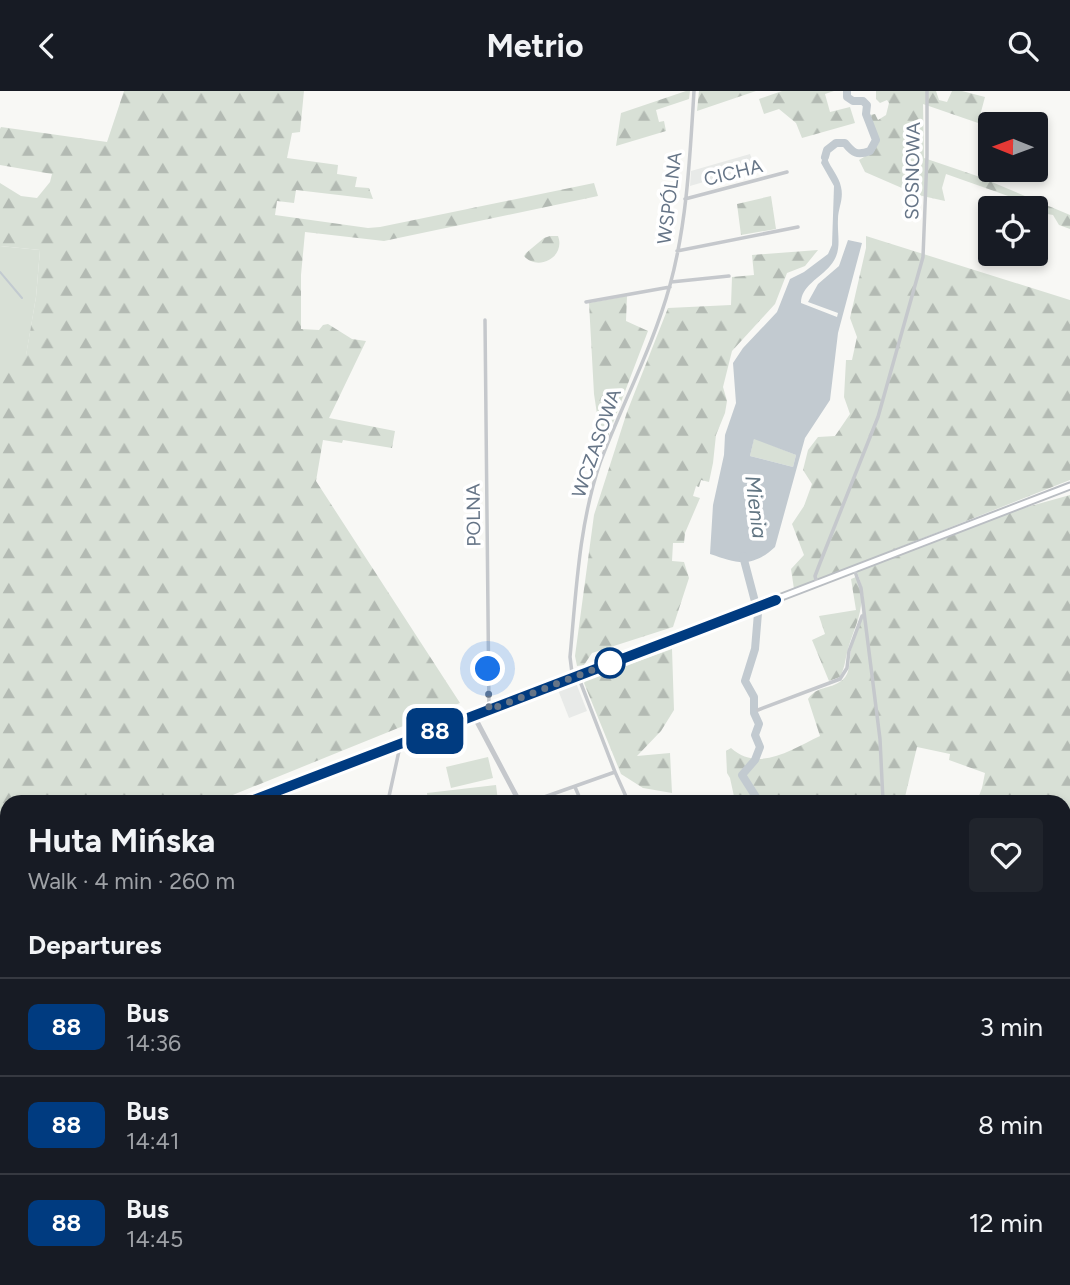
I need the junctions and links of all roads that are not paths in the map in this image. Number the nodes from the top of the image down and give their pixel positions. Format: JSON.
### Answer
{"nodes":[{"id":1,"x":694,"y":91,"type":"edge"},
{"id":2,"x":927,"y":91,"type":"edge"},
{"id":3,"x":787,"y":172,"type":"dead end"},
{"id":4,"x":685,"y":199,"type":"junction"},
{"id":5,"x":798,"y":227,"type":"dead end"},
{"id":6,"x":677,"y":251,"type":"junction"},
{"id":7,"x":729,"y":276,"type":"dead end"},
{"id":8,"x":670,"y":284,"type":"junction"},
{"id":9,"x":586,"y":302,"type":"dead end"},
{"id":10,"x":663,"y":308,"type":"joint"},
{"id":11,"x":485,"y":320,"type":"dead end"},
{"id":12,"x":1070,"y":487,"type":"edge"},
{"id":13,"x":854,"y":569,"type":"junction"},
{"id":14,"x":817,"y":584,"type":"junction"},
{"id":15,"x":863,"y":613,"type":"junction"},
{"id":16,"x":575,"y":675,"type":"junction"},
{"id":17,"x":489,"y":710,"type":"junction"},
{"id":18,"x":758,"y":710,"type":"dead end"},
{"id":19,"x":474,"y":716,"type":"junction"},
{"id":20,"x":397,"y":745,"type":"junction"},
{"id":21,"x":615,"y":772,"type":"junction"},
{"id":22,"x":575,"y":787,"type":"junction"},
{"id":23,"x":267,"y":795,"type":"edge"},
{"id":24,"x":389,"y":795,"type":"edge"},
{"id":25,"x":516,"y":795,"type":"edge"},
{"id":26,"x":551,"y":795,"type":"edge"},
{"id":27,"x":578,"y":795,"type":"edge"},
{"id":28,"x":625,"y":795,"type":"edge"},
{"id":29,"x":883,"y":795,"type":"edge"}],
"edges":[{"from":1,"to":4,"type":"street","name":"WSPÓLNA"},
{"from":2,"to":14,"type":"street","name":"SOSNOWA"},
{"from":3,"to":4,"type":"street","name":"CICHA"},
{"from":4,"to":6,"type":"street","name":"WSPÓLNA"},
{"from":5,"to":6,"type":"street"},
{"from":6,"to":8,"type":"street","name":"WSPÓLNA"},
{"from":7,"to":8,"type":"street"},
{"from":8,"to":9,"type":"street"},
{"from":8,"to":10,"type":"street","name":"WSPÓLNA"},
{"from":10,"to":16,"type":"street","name":"WCZASOWA"},
{"from":11,"to":17,"type":"street","name":"POLNA"},
{"from":12,"to":13,"type":"main road"},
{"from":13,"to":14,"type":"main road"},
{"from":13,"to":15,"type":"street"},
{"from":14,"to":16,"type":"main road"},
{"from":15,"to":18,"type":"street"},
{"from":15,"to":29,"type":"street"},
{"from":16,"to":17,"type":"main road"},
{"from":16,"to":21,"type":"street","name":"WCZASOWA"},
{"from":17,"to":19,"type":"main road"},
{"from":19,"to":20,"type":"main road"},
{"from":19,"to":25,"type":"street"},
{"from":20,"to":23,"type":"main road"},
{"from":20,"to":24,"type":"street"},
{"from":21,"to":22,"type":"street"},
{"from":21,"to":28,"type":"street","name":"WCZASOWA"},
{"from":22,"to":26,"type":"street"},
{"from":22,"to":27,"type":"street"}]}
